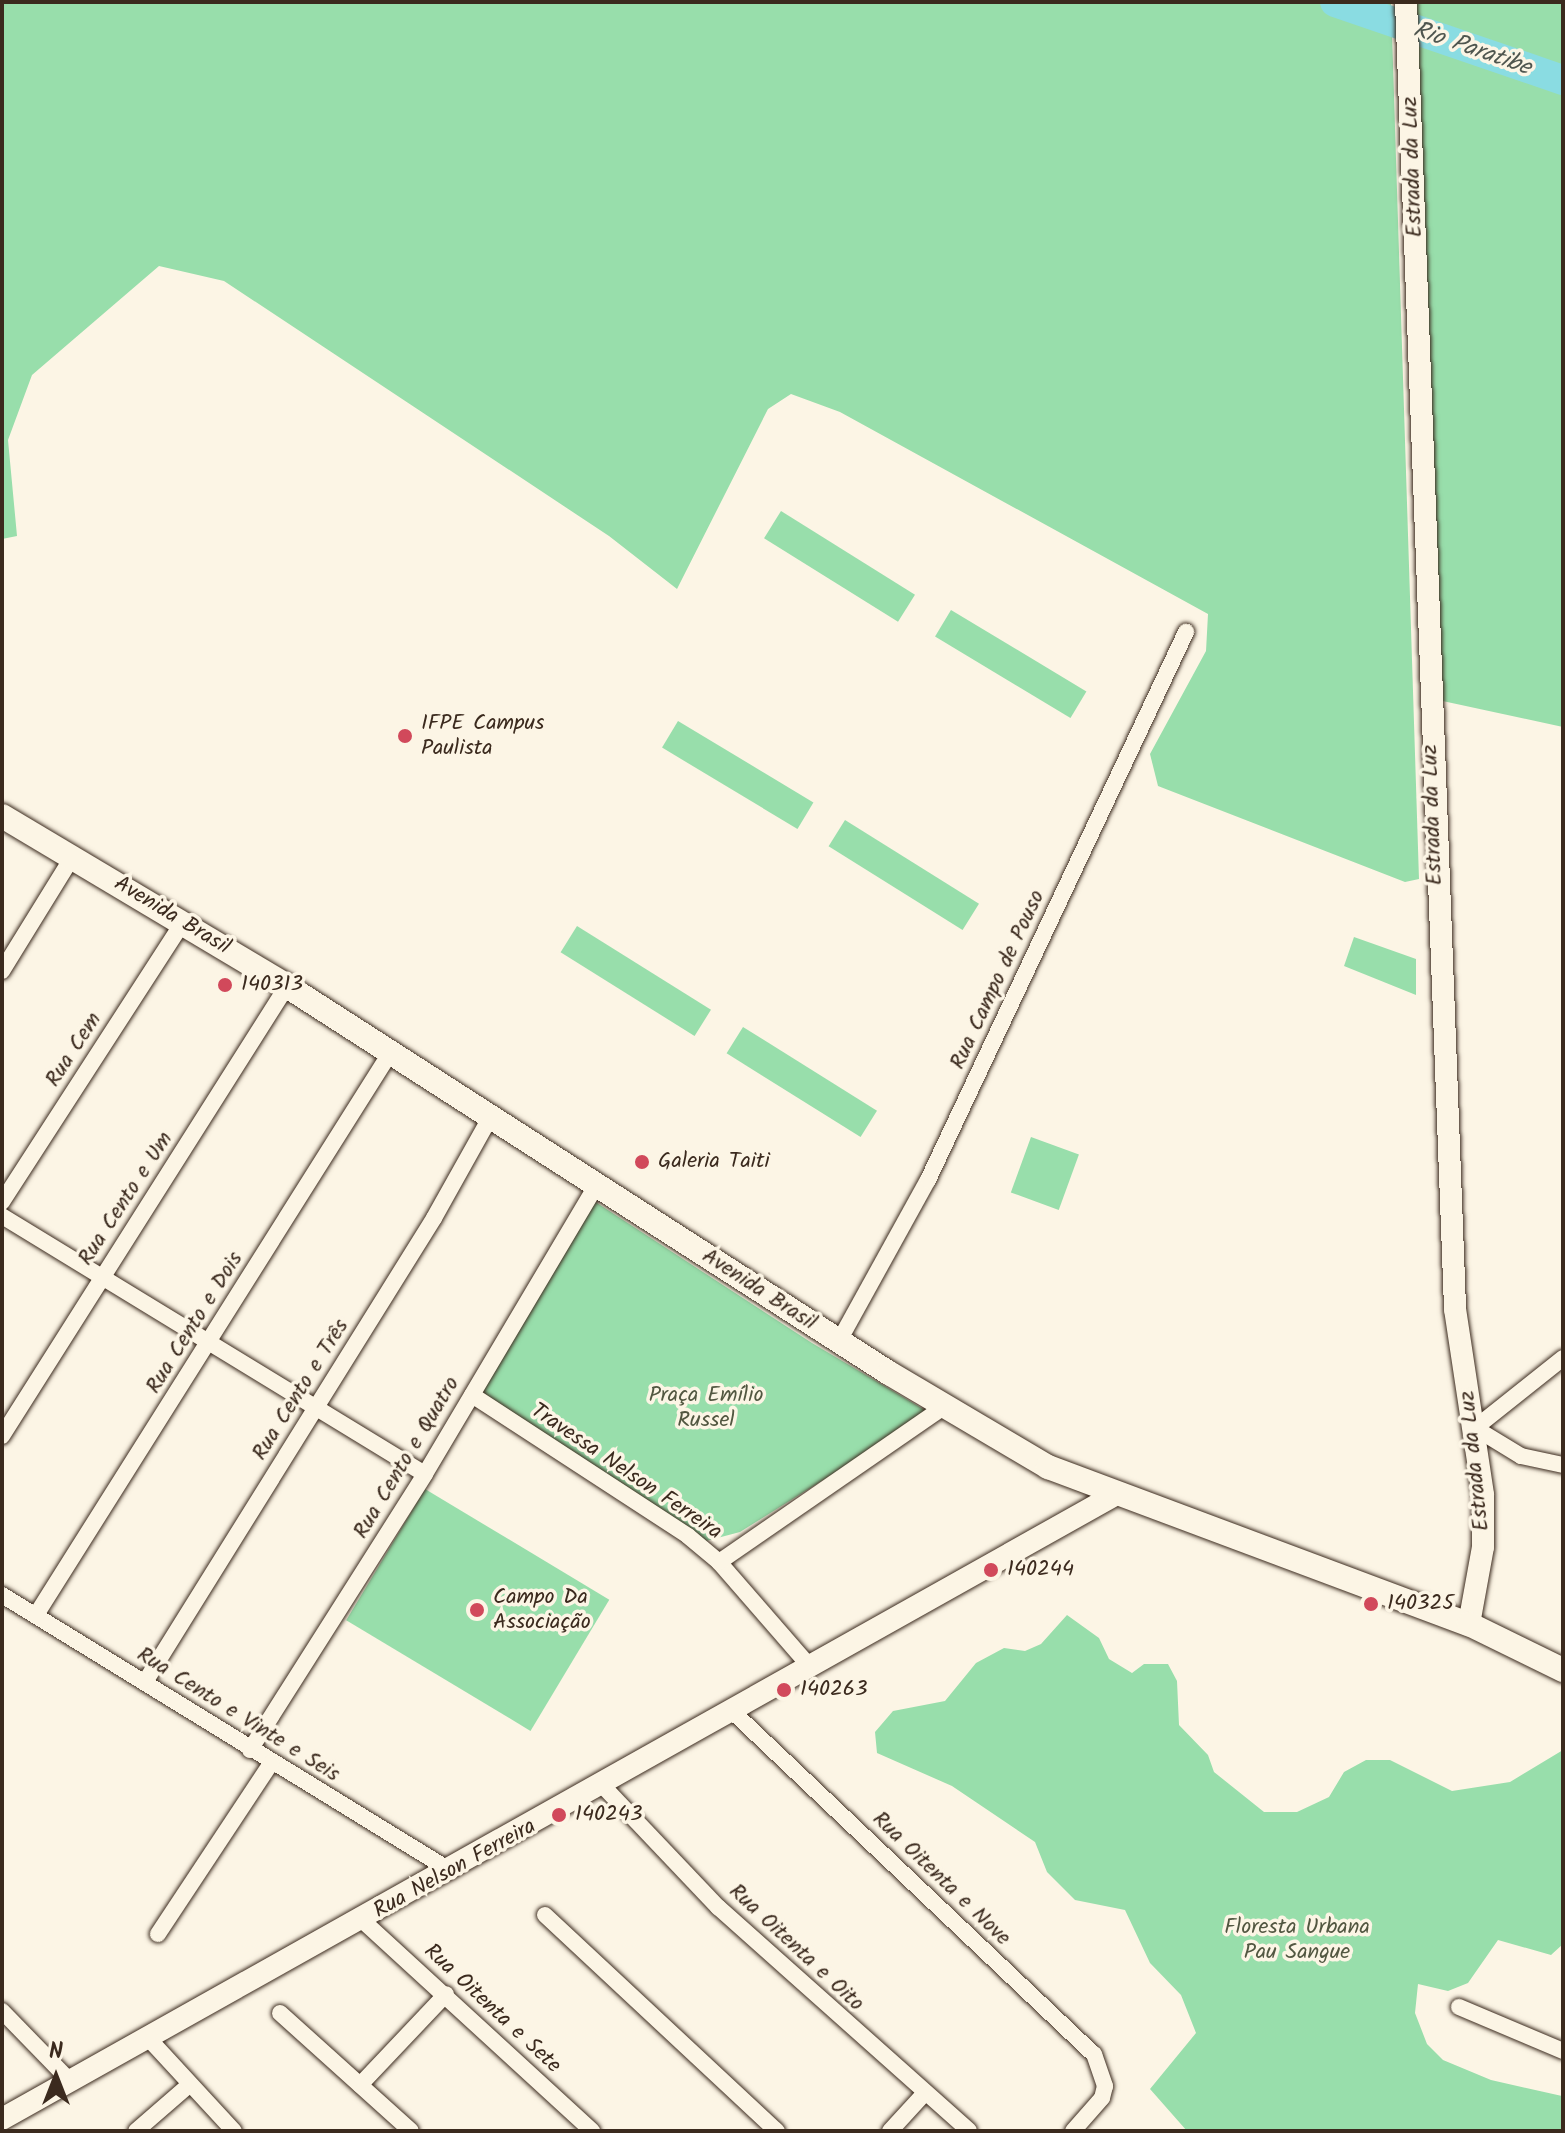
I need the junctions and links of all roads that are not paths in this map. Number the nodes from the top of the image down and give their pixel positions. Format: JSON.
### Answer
{"nodes":[{"id":1,"x":1406,"y":3,"type":"edge"},
{"id":2,"x":1186,"y":632,"type":"dead end"},
{"id":3,"x":2,"y":816,"type":"edge"},
{"id":4,"x":73,"y":856,"type":"junction"},
{"id":5,"x":183,"y":922,"type":"junction"},
{"id":6,"x":2,"y":971,"type":"edge"},
{"id":7,"x":287,"y":986,"type":"junction"},
{"id":8,"x":390,"y":1053,"type":"junction"},
{"id":9,"x":490,"y":1118,"type":"junction"},
{"id":10,"x":596,"y":1186,"type":"junction"},
{"id":11,"x":2,"y":1202,"type":"edge"},
{"id":12,"x":2,"y":1216,"type":"edge"},
{"id":13,"x":102,"y":1276,"type":"junction"},
{"id":14,"x":839,"y":1341,"type":"junction"},
{"id":15,"x":209,"y":1342,"type":"junction"},
{"id":16,"x":1563,"y":1358,"type":"edge"},
{"id":17,"x":472,"y":1395,"type":"junction"},
{"id":18,"x":317,"y":1406,"type":"junction"},
{"id":19,"x":944,"y":1407,"type":"junction"},
{"id":20,"x":1475,"y":1428,"type":"junction"},
{"id":21,"x":2,"y":1436,"type":"edge"},
{"id":22,"x":1563,"y":1465,"type":"edge"},
{"id":23,"x":425,"y":1474,"type":"junction"},
{"id":24,"x":1115,"y":1495,"type":"junction"},
{"id":25,"x":719,"y":1562,"type":"junction"},
{"id":26,"x":2,"y":1595,"type":"edge"},
{"id":27,"x":36,"y":1615,"type":"junction"},
{"id":28,"x":1469,"y":1624,"type":"junction"},
{"id":29,"x":811,"y":1668,"type":"junction"},
{"id":30,"x":1563,"y":1670,"type":"edge"},
{"id":31,"x":145,"y":1682,"type":"junction"},
{"id":32,"x":732,"y":1711,"type":"junction"},
{"id":33,"x":250,"y":1750,"type":"junction"},
{"id":34,"x":271,"y":1763,"type":"junction"},
{"id":35,"x":604,"y":1787,"type":"junction"},
{"id":36,"x":451,"y":1871,"type":"junction"},
{"id":37,"x":545,"y":1915,"type":"dead end"},
{"id":38,"x":362,"y":1920,"type":"junction"},
{"id":39,"x":158,"y":1934,"type":"dead end"},
{"id":40,"x":446,"y":1994,"type":"junction"},
{"id":41,"x":1459,"y":2007,"type":"dead end"},
{"id":42,"x":2,"y":2011,"type":"edge"},
{"id":43,"x":280,"y":2013,"type":"dead end"},
{"id":44,"x":149,"y":2039,"type":"junction"},
{"id":45,"x":1563,"y":2051,"type":"edge"},
{"id":46,"x":70,"y":2081,"type":"junction"},
{"id":47,"x":360,"y":2085,"type":"junction"},
{"id":48,"x":188,"y":2086,"type":"junction"},
{"id":49,"x":923,"y":2095,"type":"junction"},
{"id":50,"x":2,"y":2119,"type":"edge"},
{"id":51,"x":136,"y":2131,"type":"edge"},
{"id":52,"x":234,"y":2131,"type":"edge"},
{"id":53,"x":411,"y":2131,"type":"edge"},
{"id":54,"x":592,"y":2131,"type":"edge"},
{"id":55,"x":777,"y":2131,"type":"edge"},
{"id":56,"x":890,"y":2131,"type":"edge"},
{"id":57,"x":969,"y":2131,"type":"edge"},
{"id":58,"x":1073,"y":2131,"type":"edge"}],
"edges":[{"from":1,"to":20,"type":"main road","name":"Estrada da Luz"},
{"from":2,"to":14,"type":"street","name":"Rua Campo de Pouso"},
{"from":3,"to":4,"type":"main road","name":"Avenida Brasil"},
{"from":4,"to":5,"type":"main road","name":"Avenida Brasil"},
{"from":4,"to":6,"type":"street"},
{"from":5,"to":7,"type":"main road","name":"Avenida Brasil"},
{"from":5,"to":11,"type":"street","name":"Rua Cem"},
{"from":7,"to":8,"type":"main road","name":"Avenida Brasil"},
{"from":7,"to":13,"type":"street","name":"Rua Cento e Um"},
{"from":8,"to":9,"type":"main road","name":"Avenida Brasil"},
{"from":8,"to":15,"type":"street","name":"Rua Cento e Dois"},
{"from":9,"to":10,"type":"main road","name":"Avenida Brasil"},
{"from":9,"to":18,"type":"street","name":"Rua Cento e Três"},
{"from":10,"to":14,"type":"main road","name":"Avenida Brasil"},
{"from":10,"to":17,"type":"street","name":"Rua Cento e Quatro"},
{"from":12,"to":13,"type":"street"},
{"from":13,"to":15,"type":"street"},
{"from":13,"to":21,"type":"street","name":"Rua Cento e Um"},
{"from":14,"to":19,"type":"main road","name":"Avenida Brasil"},
{"from":15,"to":18,"type":"street"},
{"from":15,"to":27,"type":"street","name":"Rua Cento e Dois"},
{"from":16,"to":20,"type":"street"},
{"from":17,"to":23,"type":"street","name":"Rua Cento e Quatro"},
{"from":17,"to":25,"type":"street","name":"Travessa Nelson Ferreira"},
{"from":18,"to":23,"type":"street"},
{"from":18,"to":31,"type":"street","name":"Rua Cento e Três"},
{"from":19,"to":24,"type":"main road","name":"Avenida Brasil"},
{"from":19,"to":25,"type":"street"},
{"from":20,"to":22,"type":"street"},
{"from":20,"to":28,"type":"main road","name":"Estrada da Luz"},
{"from":23,"to":33,"type":"street","name":"Rua Cento e Quatro"},
{"from":24,"to":28,"type":"main road","name":"Avenida Brasil"},
{"from":24,"to":29,"type":"main road","name":"Rua Nelson Ferreira"},
{"from":25,"to":29,"type":"street","name":"Travessa Nelson Ferreira"},
{"from":26,"to":27,"type":"street","name":"Rua Cento e Vinte e Seis"},
{"from":27,"to":31,"type":"street","name":"Rua Cento e Vinte e Seis"},
{"from":28,"to":30,"type":"main road","name":"Avenida Brasil"},
{"from":29,"to":32,"type":"main road","name":"Rua Nelson Ferreira"},
{"from":31,"to":33,"type":"street","name":"Rua Cento e Vinte e Seis"},
{"from":32,"to":35,"type":"main road","name":"Rua Nelson Ferreira"},
{"from":32,"to":58,"type":"street","name":"Rua Oitenta e Nove"},
{"from":33,"to":34,"type":"street","name":"Rua Cento e Vinte e Seis"},
{"from":34,"to":36,"type":"street","name":"Rua Cento e Vinte e Seis"},
{"from":34,"to":39,"type":"street"},
{"from":35,"to":36,"type":"main road","name":"Rua Nelson Ferreira"},
{"from":35,"to":49,"type":"street","name":"Rua Oitenta e Oito"},
{"from":36,"to":38,"type":"main road","name":"Rua Nelson Ferreira"},
{"from":37,"to":55,"type":"street"},
{"from":38,"to":40,"type":"street","name":"Rua Oitenta e Sete"},
{"from":38,"to":44,"type":"main road","name":"Rua Nelson Ferreira"},
{"from":40,"to":47,"type":"street"},
{"from":40,"to":54,"type":"street","name":"Rua Oitenta e Sete"},
{"from":41,"to":45,"type":"street"},
{"from":42,"to":46,"type":"street"},
{"from":43,"to":47,"type":"street"},
{"from":44,"to":46,"type":"main road","name":"Rua Nelson Ferreira"},
{"from":44,"to":48,"type":"street"},
{"from":46,"to":50,"type":"main road","name":"Rua Nelson Ferreira"},
{"from":47,"to":53,"type":"street"},
{"from":48,"to":51,"type":"street"},
{"from":48,"to":52,"type":"street"},
{"from":49,"to":56,"type":"street"},
{"from":49,"to":57,"type":"street","name":"Rua Oitenta e Oito"}]}
